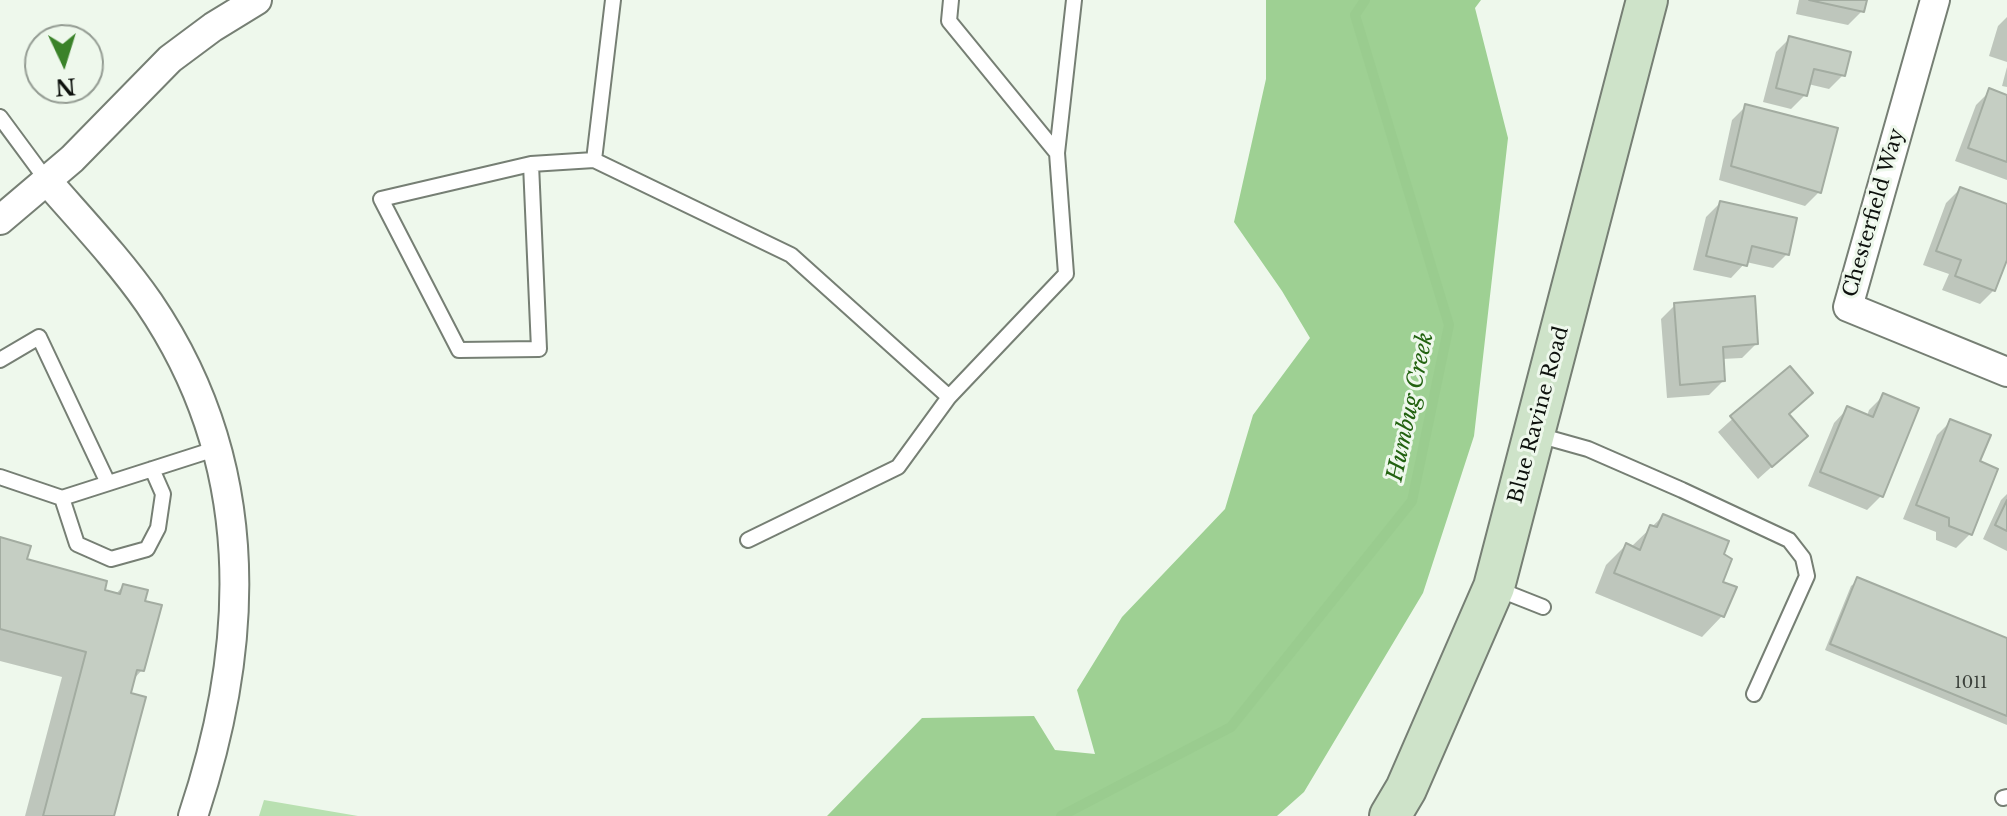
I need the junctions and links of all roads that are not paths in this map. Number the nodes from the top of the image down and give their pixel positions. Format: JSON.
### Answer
{"nodes":[{"id":1,"x":257,"y":0,"type":"edge"},
{"id":2,"x":613,"y":0,"type":"edge"},
{"id":3,"x":951,"y":0,"type":"edge"},
{"id":4,"x":1074,"y":0,"type":"edge"},
{"id":5,"x":1647,"y":0,"type":"edge"},
{"id":6,"x":1935,"y":0,"type":"edge"},
{"id":7,"x":0,"y":117,"type":"edge"},
{"id":8,"x":1057,"y":153,"type":"junction"},
{"id":9,"x":594,"y":160,"type":"junction"},
{"id":10,"x":531,"y":164,"type":"junction"},
{"id":11,"x":48,"y":182,"type":"junction"},
{"id":12,"x":0,"y":220,"type":"edge"},
{"id":13,"x":0,"y":360,"type":"edge"},
{"id":14,"x":2007,"y":372,"type":"edge"},
{"id":15,"x":949,"y":397,"type":"junction"},
{"id":16,"x":1534,"y":434,"type":"junction"},
{"id":17,"x":215,"y":449,"type":"junction"},
{"id":18,"x":152,"y":469,"type":"junction"},
{"id":19,"x":0,"y":477,"type":"edge"},
{"id":20,"x":108,"y":483,"type":"junction"},
{"id":21,"x":62,"y":498,"type":"junction"},
{"id":22,"x":748,"y":540,"type":"dead end"},
{"id":23,"x":1494,"y":587,"type":"junction"},
{"id":24,"x":1543,"y":607,"type":"dead end"},
{"id":25,"x":1754,"y":694,"type":"dead end"},
{"id":26,"x":193,"y":816,"type":"edge"},
{"id":27,"x":1390,"y":816,"type":"edge"}],
"edges":[{"from":1,"to":11,"type":"street"},
{"from":2,"to":9,"type":"lane"},
{"from":3,"to":8,"type":"lane"},
{"from":4,"to":8,"type":"lane"},
{"from":5,"to":16,"type":"main road","name":"Blue Ravine Road"},
{"from":6,"to":14,"type":"street","name":"Chesterfield Way"},
{"from":7,"to":11,"type":"lane"},
{"from":8,"to":15,"type":"lane"},
{"from":9,"to":10,"type":"lane"},
{"from":9,"to":15,"type":"lane"},
{"from":10,"to":10,"type":"lane"},
{"from":11,"to":12,"type":"street"},
{"from":11,"to":17,"type":"street"},
{"from":13,"to":20,"type":"lane"},
{"from":15,"to":22,"type":"lane"},
{"from":16,"to":23,"type":"main road","name":"Blue Ravine Road"},
{"from":16,"to":25,"type":"lane"},
{"from":17,"to":18,"type":"lane"},
{"from":17,"to":26,"type":"street"},
{"from":18,"to":20,"type":"lane"},
{"from":18,"to":21,"type":"lane"},
{"from":19,"to":21,"type":"lane"},
{"from":20,"to":21,"type":"lane"},
{"from":23,"to":24,"type":"lane"},
{"from":23,"to":27,"type":"main road","name":"Blue Ravine Road"}]}
